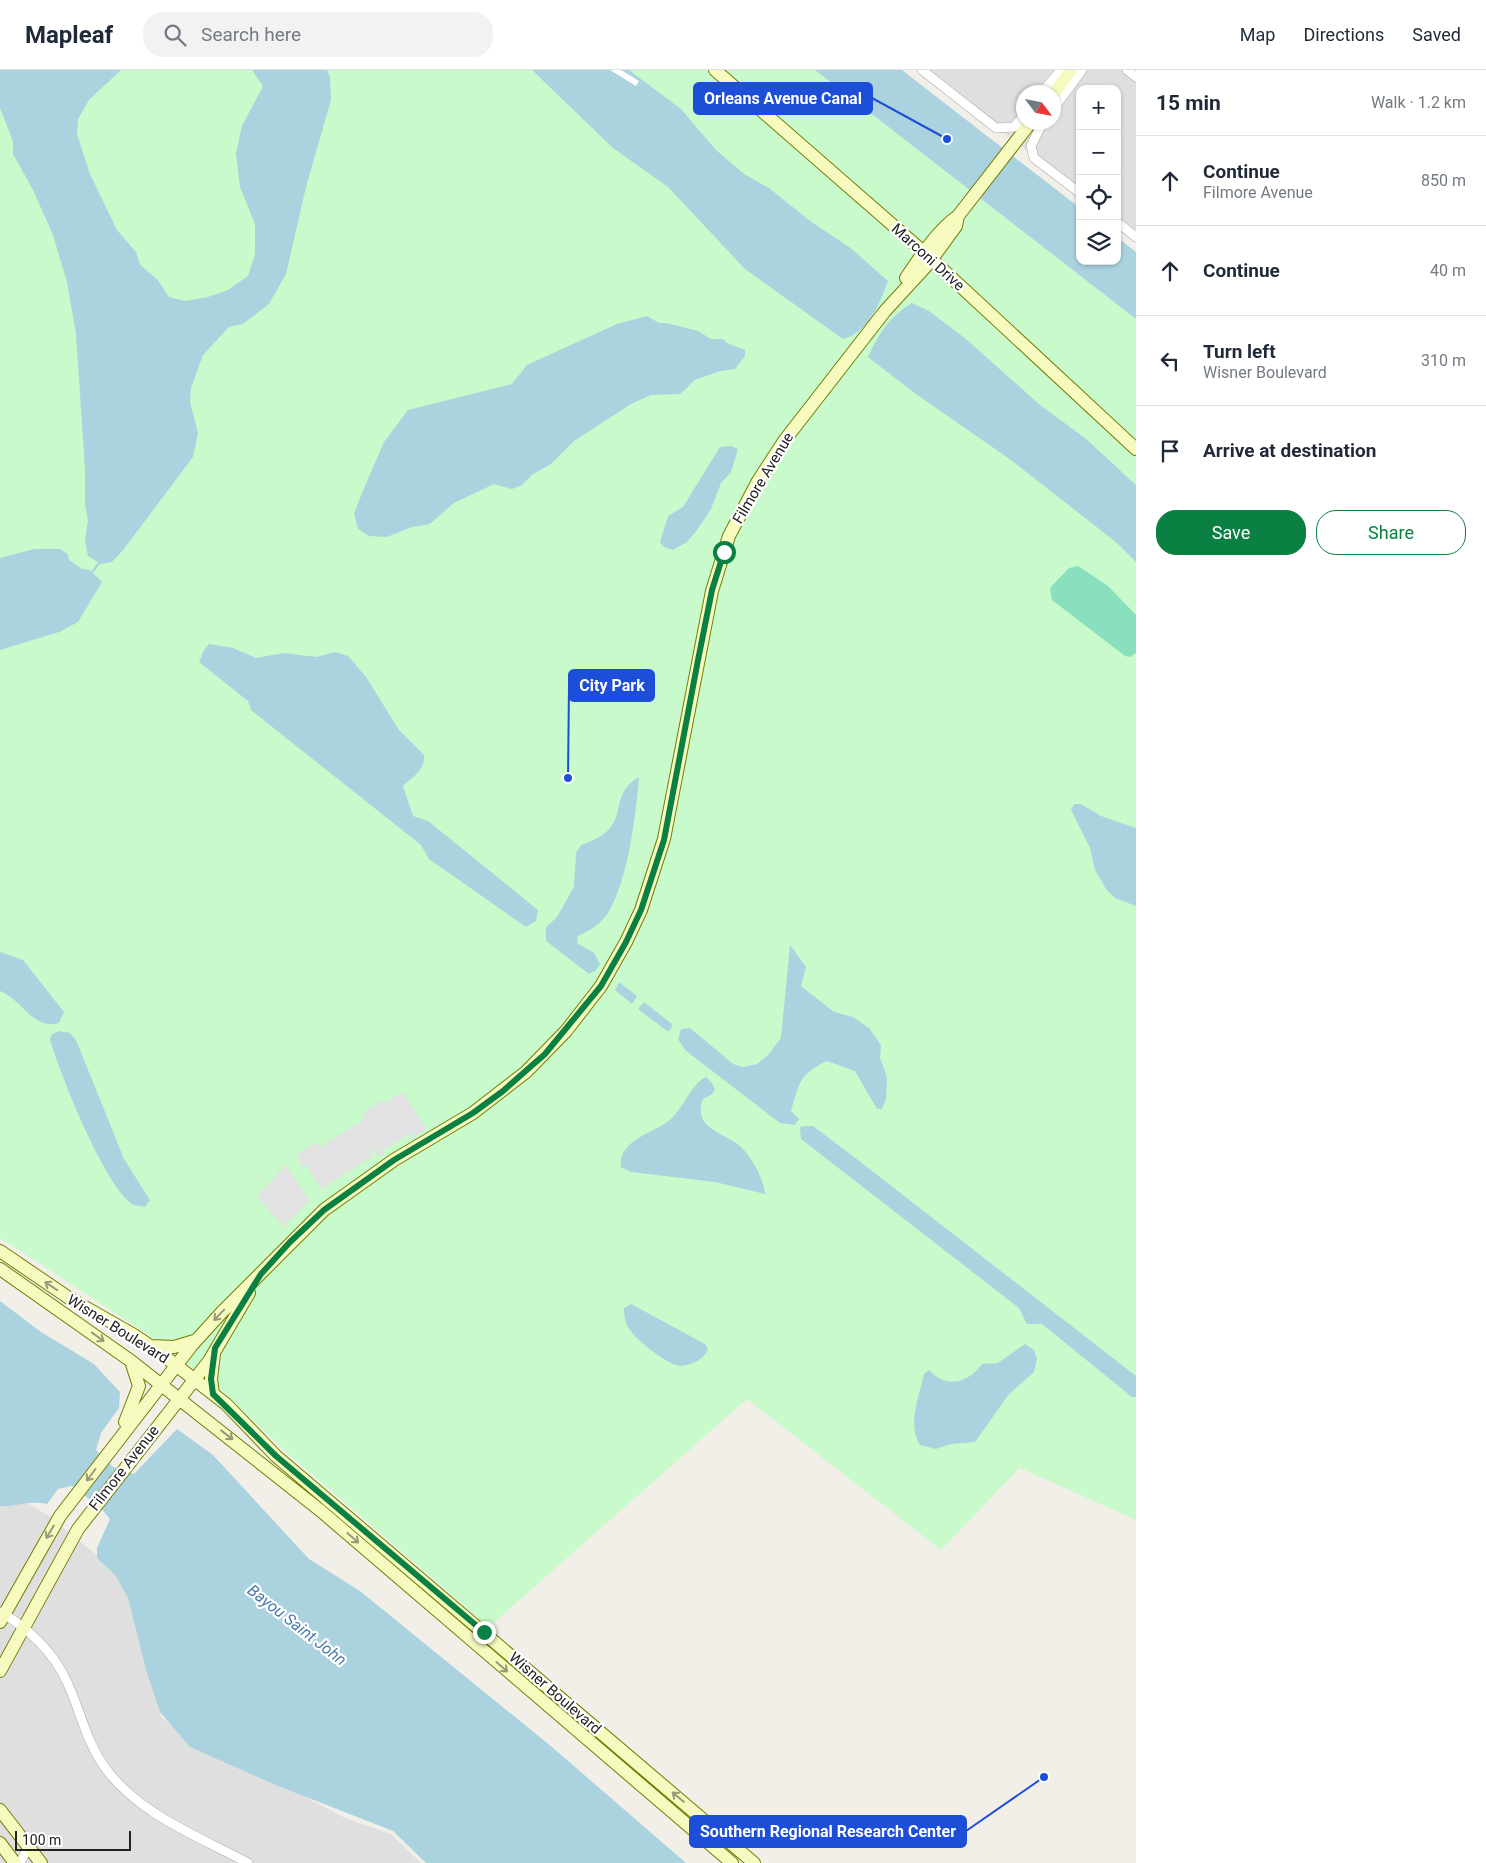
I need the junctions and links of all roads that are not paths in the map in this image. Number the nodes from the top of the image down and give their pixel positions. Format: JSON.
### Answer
{"nodes":[{"id":1,"x":715,"y":70,"type":"edge"},
{"id":2,"x":922,"y":70,"type":"edge"},
{"id":3,"x":1082,"y":70,"type":"edge"},
{"id":4,"x":1127,"y":70,"type":"edge"},
{"id":5,"x":1066,"y":72,"type":"edge"},
{"id":6,"x":1136,"y":77,"type":"edge"},
{"id":7,"x":1050,"y":85,"type":"edge"},
{"id":8,"x":1059,"y":85,"type":"edge"},
{"id":9,"x":1061,"y":98,"type":"edge"},
{"id":10,"x":1016,"y":125,"type":"edge"},
{"id":11,"x":1025,"y":130,"type":"edge"},
{"id":12,"x":1039,"y":130,"type":"edge"},
{"id":13,"x":1076,"y":190,"type":"edge"},
{"id":14,"x":1121,"y":225,"type":"edge"},
{"id":15,"x":1136,"y":237,"type":"edge"},
{"id":16,"x":928,"y":256,"type":"junction"},
{"id":17,"x":1136,"y":449,"type":"edge"},
{"id":18,"x":0,"y":1251,"type":"edge"},
{"id":19,"x":0,"y":1269,"type":"edge"},
{"id":20,"x":261,"y":1274,"type":"junction"},
{"id":21,"x":196,"y":1340,"type":"junction"},
{"id":22,"x":150,"y":1346,"type":"junction"},
{"id":23,"x":215,"y":1348,"type":"junction"},
{"id":24,"x":131,"y":1361,"type":"junction"},
{"id":25,"x":176,"y":1365,"type":"junction"},
{"id":26,"x":194,"y":1379,"type":"junction"},
{"id":27,"x":161,"y":1384,"type":"junction"},
{"id":28,"x":213,"y":1394,"type":"junction"},
{"id":29,"x":180,"y":1399,"type":"junction"},
{"id":30,"x":201,"y":1415,"type":"junction"},
{"id":31,"x":162,"y":1421,"type":"junction"},
{"id":32,"x":116,"y":1442,"type":"junction"},
{"id":33,"x":2,"y":1616,"type":"edge"},
{"id":34,"x":23,"y":1628,"type":"junction"},
{"id":35,"x":0,"y":1671,"type":"edge"},
{"id":36,"x":0,"y":1810,"type":"edge"},
{"id":37,"x":0,"y":1843,"type":"edge"},
{"id":38,"x":28,"y":1848,"type":"junction"},
{"id":39,"x":15,"y":1863,"type":"edge"},
{"id":40,"x":20,"y":1863,"type":"edge"},
{"id":41,"x":41,"y":1863,"type":"edge"},
{"id":42,"x":248,"y":1863,"type":"edge"},
{"id":43,"x":732,"y":1863,"type":"edge"},
{"id":44,"x":754,"y":1863,"type":"edge"}],
"edges":[{"from":1,"to":16,"type":"street","name":"Marconi Drive"},
{"from":2,"to":10,"type":"street"},
{"from":3,"to":9,"type":"street"},
{"from":4,"to":6,"type":"street"},
{"from":5,"to":7,"type":"street"},
{"from":5,"to":8,"type":"street"},
{"from":11,"to":16,"type":"street","name":"Filmore Avenue"},
{"from":12,"to":13,"type":"street"},
{"from":14,"to":15,"type":"street"},
{"from":16,"to":17,"type":"street","name":"Marconi Drive"},
{"from":16,"to":20,"type":"street","name":"Filmore Avenue"},
{"from":22,"to":18,"type":"street","name":"Wisner Boulevard","one_way":true},
{"from":19,"to":24,"type":"street","name":"Wisner Boulevard","one_way":true},
{"from":20,"to":21,"type":"street","name":"Filmore Avenue","one_way":true},
{"from":20,"to":23,"type":"street","name":"Filmore Avenue"},
{"from":21,"to":22,"type":"street"},
{"from":21,"to":25,"type":"street","name":"Filmore Avenue"},
{"from":22,"to":25,"type":"street","name":"Wisner Boulevard"},
{"from":23,"to":26,"type":"street","name":"Filmore Avenue"},
{"from":23,"to":28,"type":"street"},
{"from":24,"to":27,"type":"street","name":"Wisner Boulevard"},
{"from":24,"to":32,"type":"street"},
{"from":25,"to":26,"type":"street","name":"Wisner Boulevard"},
{"from":25,"to":27,"type":"street","name":"Filmore Avenue"},
{"from":26,"to":28,"type":"street","name":"Wisner Boulevard"},
{"from":26,"to":29,"type":"street","name":"Filmore Avenue"},
{"from":27,"to":29,"type":"street","name":"Wisner Boulevard"},
{"from":27,"to":32,"type":"street","name":"Filmore Avenue"},
{"from":44,"to":28,"type":"street","name":"Wisner Boulevard","one_way":true},
{"from":29,"to":30,"type":"street","name":"Wisner Boulevard"},
{"from":29,"to":31,"type":"street","name":"Filmore Avenue"},
{"from":30,"to":31,"type":"street"},
{"from":30,"to":43,"type":"street","name":"Wisner Boulevard","one_way":true},
{"from":31,"to":34,"type":"street","name":"Filmore Avenue"},
{"from":32,"to":33,"type":"street","name":"Filmore Avenue","one_way":true},
{"from":33,"to":34,"type":"street"},
{"from":34,"to":35,"type":"street","name":"Filmore Avenue"},
{"from":34,"to":42,"type":"street"},
{"from":36,"to":38,"type":"street"},
{"from":37,"to":39,"type":"street"},
{"from":38,"to":40,"type":"street"},
{"from":38,"to":41,"type":"street"}]}
